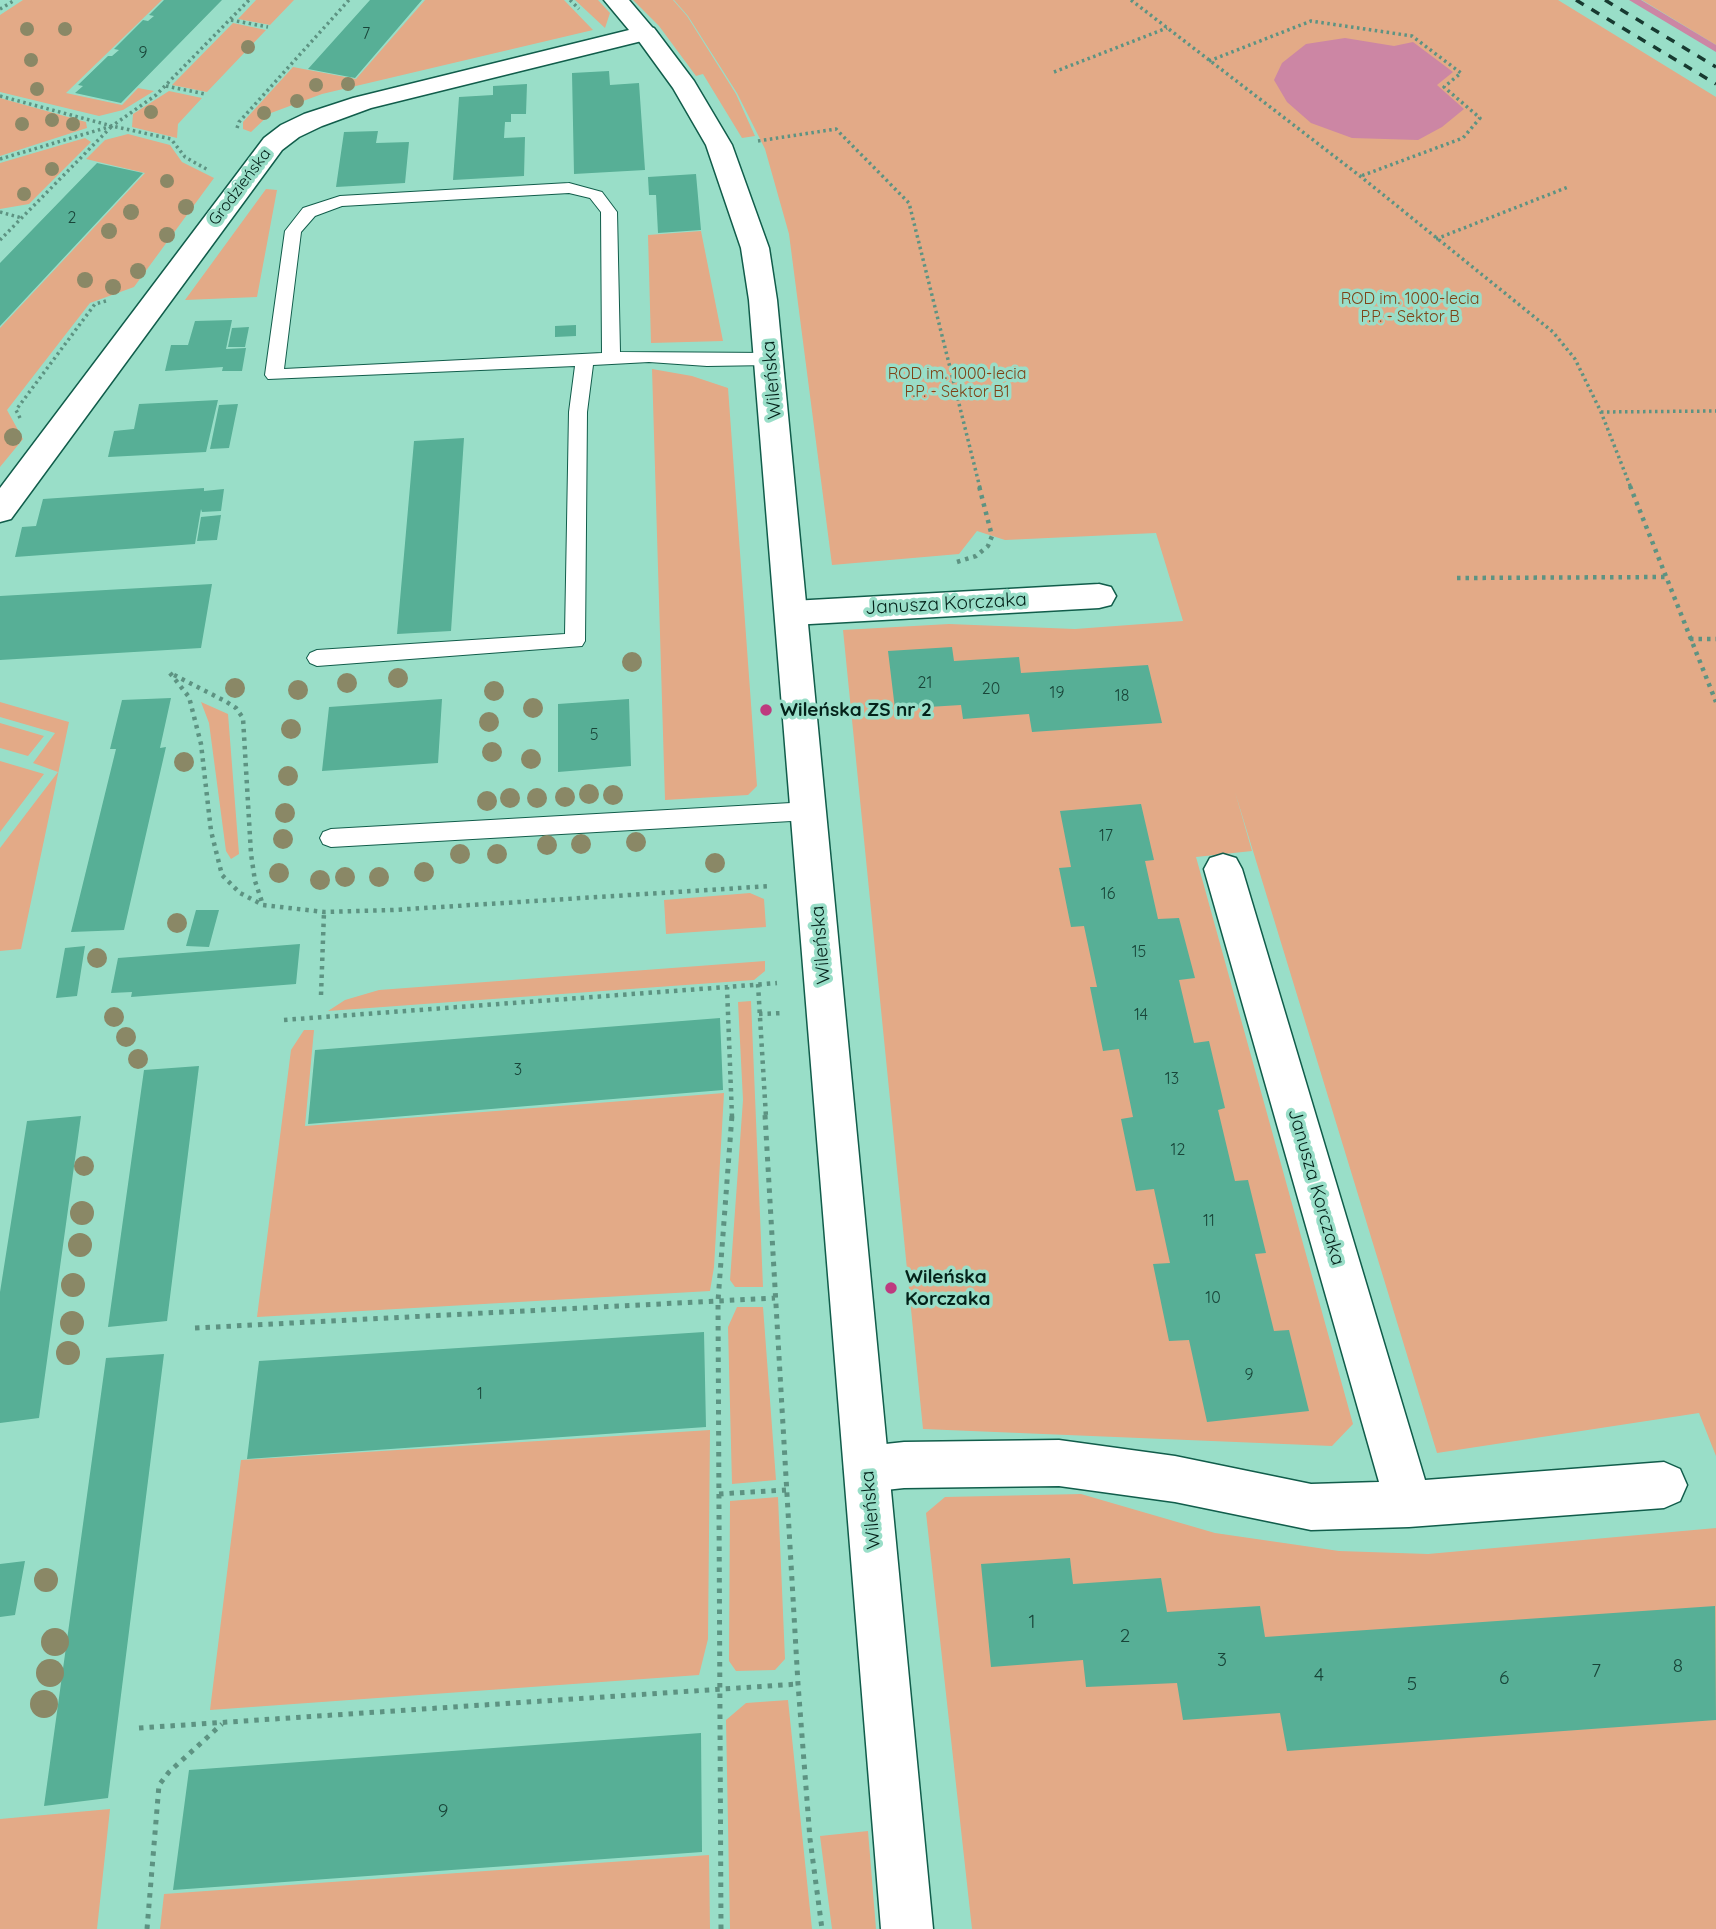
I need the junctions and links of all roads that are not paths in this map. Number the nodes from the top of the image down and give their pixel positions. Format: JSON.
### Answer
{"nodes":[{"id":1,"x":616,"y":0,"type":"edge"},
{"id":2,"x":645,"y":33,"type":"junction"},
{"id":3,"x":611,"y":358,"type":"junction"},
{"id":4,"x":585,"y":359,"type":"junction"},
{"id":5,"x":770,"y":359,"type":"junction"},
{"id":6,"x":0,"y":511,"type":"edge"},
{"id":7,"x":1099,"y":596,"type":"dead end"},
{"id":8,"x":792,"y":613,"type":"junction"},
{"id":9,"x":317,"y":658,"type":"dead end"},
{"id":10,"x":809,"y":811,"type":"junction"},
{"id":11,"x":331,"y":838,"type":"dead end"},
{"id":12,"x":1223,"y":869,"type":"dead end"},
{"id":13,"x":867,"y":1469,"type":"junction"},
{"id":14,"x":1664,"y":1485,"type":"dead end"},
{"id":15,"x":1409,"y":1504,"type":"junction"},
{"id":16,"x":907,"y":1929,"type":"edge"}],
"edges":[{"from":1,"to":2,"type":"street","name":"Wileńska"},
{"from":2,"to":5,"type":"street","name":"Wileńska"},
{"from":2,"to":6,"type":"street","name":"Grodzieńska"},
{"from":3,"to":4,"type":"lane"},
{"from":3,"to":4,"type":"lane"},
{"from":3,"to":5,"type":"lane"},
{"from":4,"to":9,"type":"lane"},
{"from":5,"to":8,"type":"street","name":"Wileńska"},
{"from":7,"to":8,"type":"street","name":"Janusza Korczaka"},
{"from":8,"to":10,"type":"street","name":"Wileńska"},
{"from":10,"to":11,"type":"lane"},
{"from":10,"to":13,"type":"street","name":"Wileńska"},
{"from":12,"to":15,"type":"street","name":"Janusza Korczaka"},
{"from":13,"to":15,"type":"street"},
{"from":13,"to":16,"type":"street","name":"Wileńska"},
{"from":14,"to":15,"type":"street"}]}
